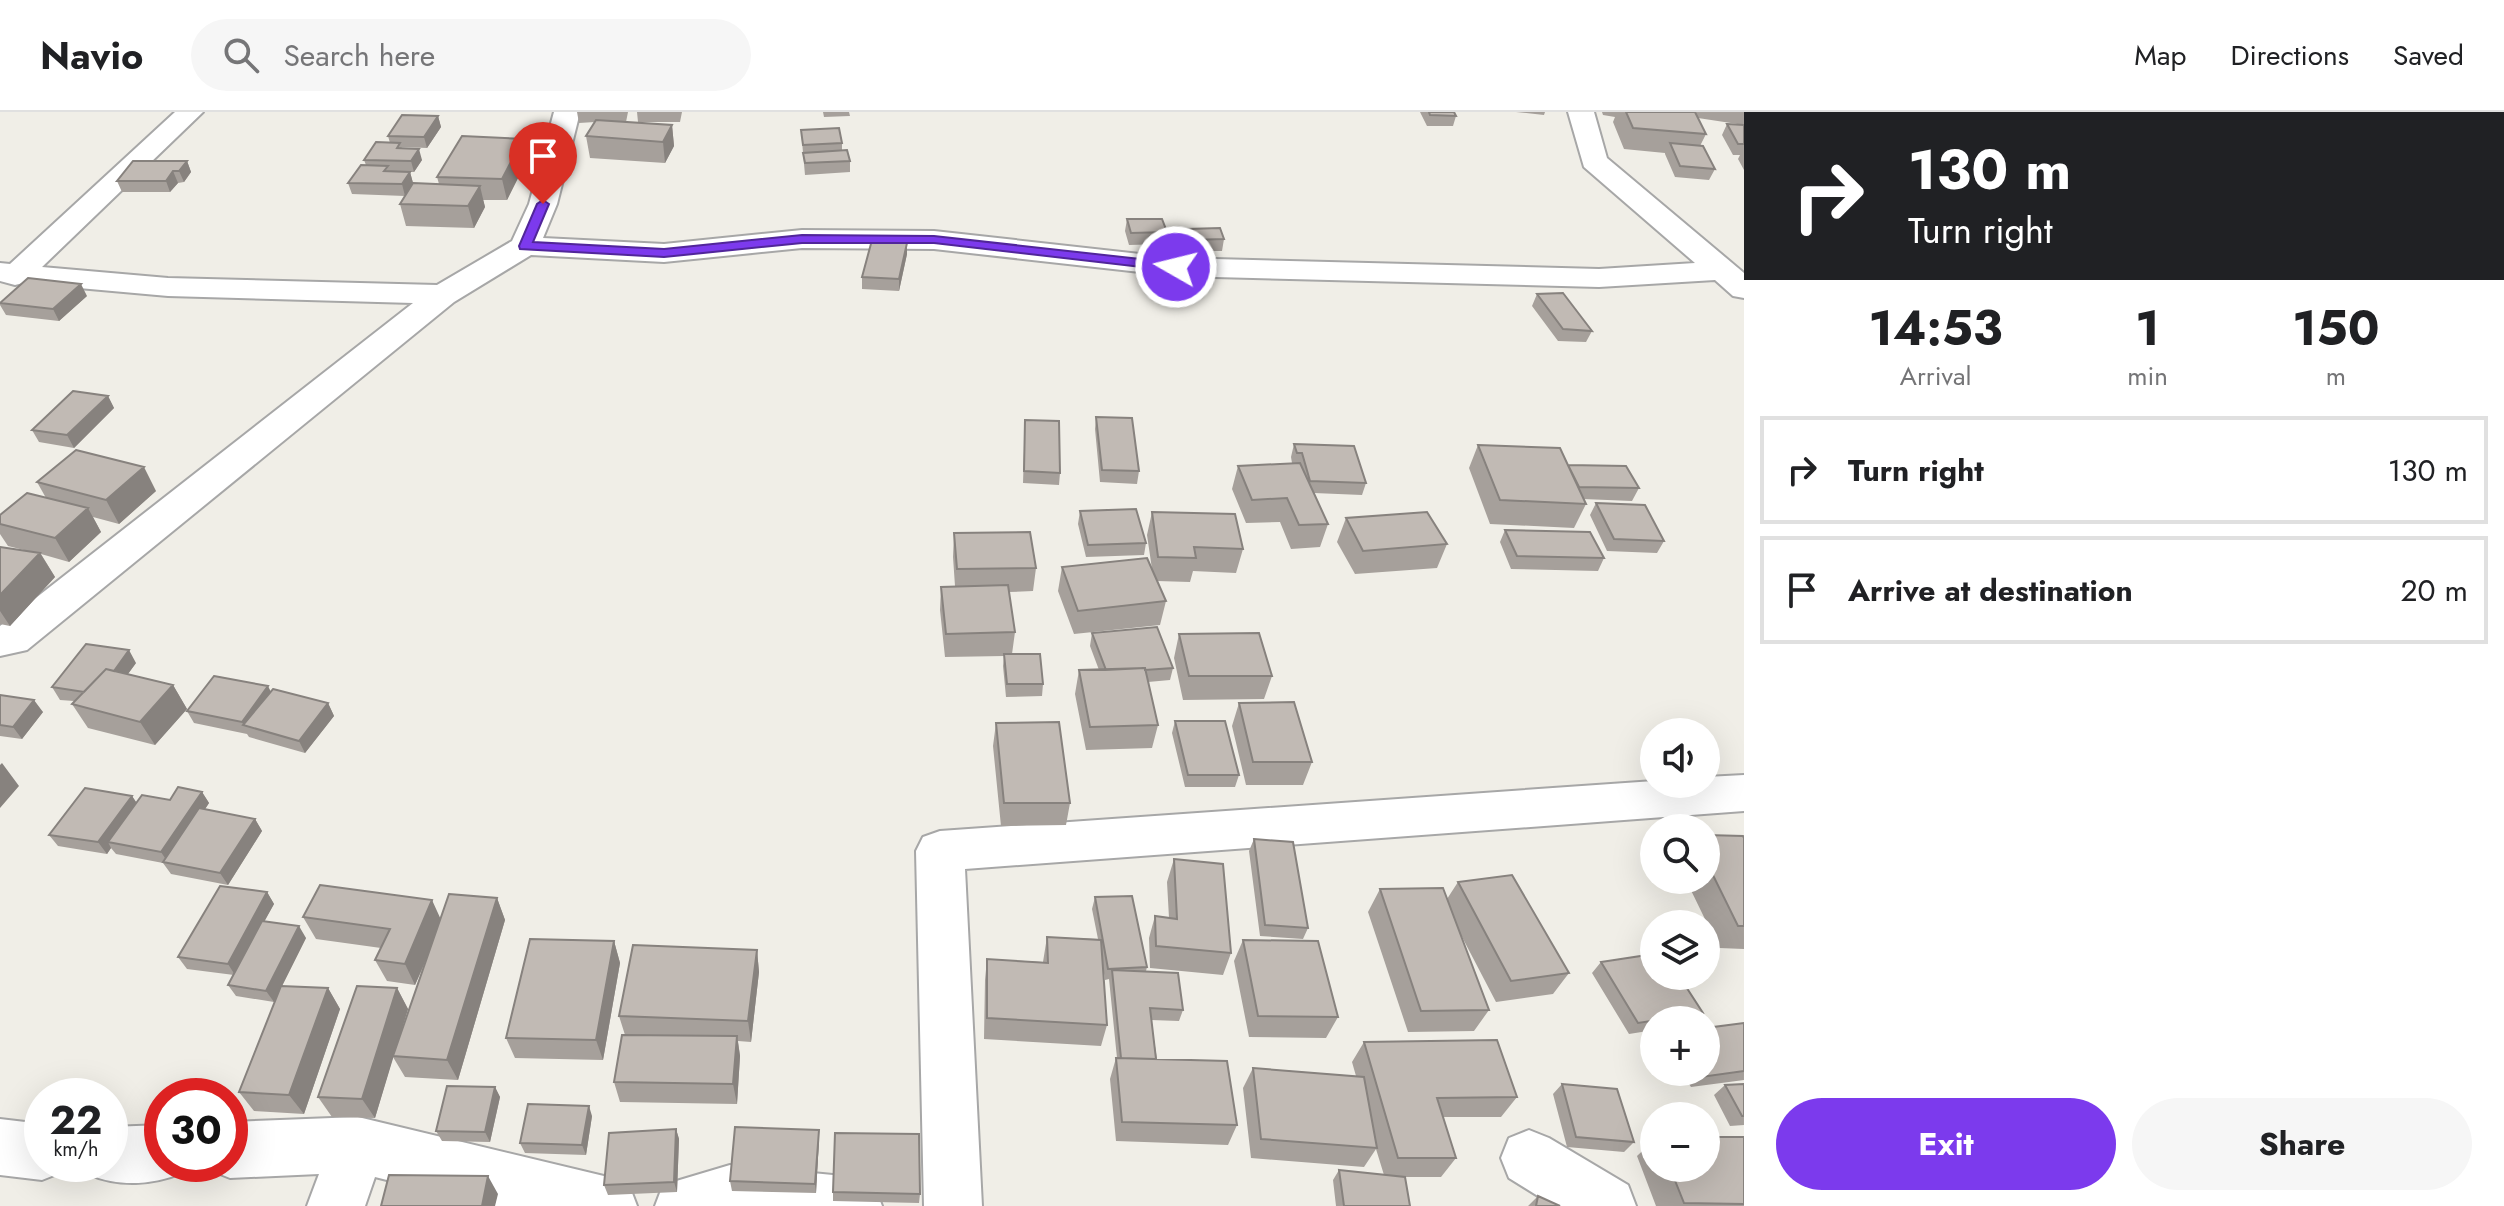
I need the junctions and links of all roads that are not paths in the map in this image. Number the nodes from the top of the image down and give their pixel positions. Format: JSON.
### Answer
{"nodes":[{"id":1,"x":190,"y":112,"type":"edge"},
{"id":2,"x":567,"y":112,"type":"edge"},
{"id":3,"x":1581,"y":112,"type":"edge"},
{"id":4,"x":525,"y":246,"type":"junction"},
{"id":5,"x":1721,"y":270,"type":"junction"},
{"id":6,"x":7,"y":274,"type":"edge"},
{"id":7,"x":1744,"y":289,"type":"edge"},
{"id":8,"x":443,"y":295,"type":"junction"},
{"id":9,"x":0,"y":641,"type":"edge"},
{"id":10,"x":1744,"y":793,"type":"edge"},
{"id":11,"x":358,"y":1145,"type":"junction"},
{"id":12,"x":0,"y":1147,"type":"edge"},
{"id":13,"x":248,"y":1149,"type":"edge"},
{"id":14,"x":24,"y":1150,"type":"edge"},
{"id":15,"x":1529,"y":1158,"type":"dead end"},
{"id":16,"x":714,"y":1202,"type":"edge"},
{"id":17,"x":336,"y":1206,"type":"edge"},
{"id":18,"x":608,"y":1206,"type":"edge"},
{"id":19,"x":853,"y":1206,"type":"edge"},
{"id":20,"x":953,"y":1206,"type":"edge"},
{"id":21,"x":1607,"y":1206,"type":"edge"}],
"edges":[{"from":1,"to":6,"type":"street"},
{"from":2,"to":4,"type":"street"},
{"from":3,"to":5,"type":"street"},
{"from":4,"to":5,"type":"street"},
{"from":4,"to":8,"type":"street"},
{"from":5,"to":7,"type":"street"},
{"from":6,"to":8,"type":"street"},
{"from":8,"to":9,"type":"street"},
{"from":10,"to":20,"type":"street"},
{"from":11,"to":13,"type":"street"},
{"from":11,"to":17,"type":"street"},
{"from":11,"to":18,"type":"street"},
{"from":12,"to":14,"type":"street"},
{"from":15,"to":21,"type":"street"},
{"from":16,"to":19,"type":"street"}]}
